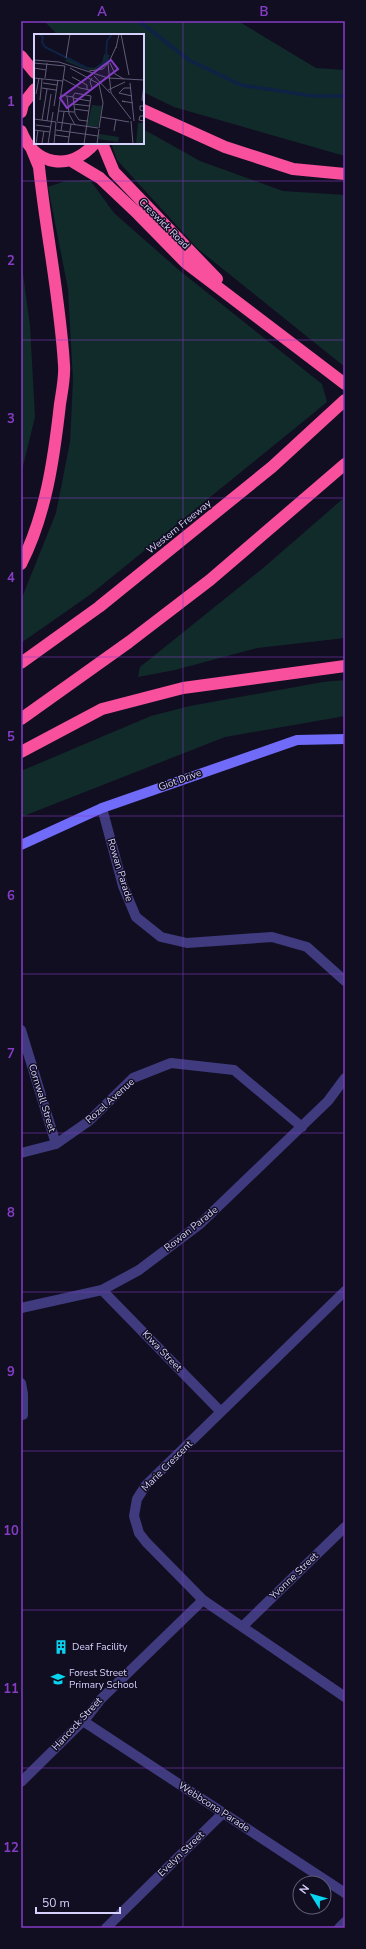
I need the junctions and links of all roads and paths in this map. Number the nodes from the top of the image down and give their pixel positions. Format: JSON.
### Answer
{"nodes":[{"id":1,"x":21,"y":56,"type":"edge"},
{"id":2,"x":34,"y":72,"type":"edge"},
{"id":3,"x":34,"y":90,"type":"edge"},
{"id":4,"x":144,"y":110,"type":"edge"},
{"id":5,"x":21,"y":112,"type":"edge"},
{"id":6,"x":21,"y":131,"type":"edge"},
{"id":7,"x":94,"y":144,"type":"edge"},
{"id":8,"x":102,"y":144,"type":"edge"},
{"id":9,"x":32,"y":150,"type":"junction"},
{"id":10,"x":70,"y":160,"type":"junction"},
{"id":11,"x":345,"y":174,"type":"edge"},
{"id":12,"x":241,"y":305,"type":"junction"},
{"id":13,"x":345,"y":384,"type":"edge"},
{"id":14,"x":345,"y":400,"type":"edge"},
{"id":15,"x":345,"y":464,"type":"edge"},
{"id":16,"x":21,"y":564,"type":"edge"},
{"id":17,"x":21,"y":663,"type":"edge"},
{"id":18,"x":345,"y":666,"type":"edge"},
{"id":19,"x":21,"y":719,"type":"edge"},
{"id":20,"x":345,"y":739,"type":"edge"},
{"id":21,"x":21,"y":752,"type":"edge"},
{"id":22,"x":102,"y":808,"type":"junction"},
{"id":23,"x":21,"y":845,"type":"edge"},
{"id":24,"x":345,"y":981,"type":"edge"},
{"id":25,"x":21,"y":1030,"type":"edge"},
{"id":26,"x":345,"y":1078,"type":"edge"},
{"id":27,"x":302,"y":1127,"type":"junction"},
{"id":28,"x":56,"y":1144,"type":"junction"},
{"id":29,"x":21,"y":1153,"type":"edge"},
{"id":30,"x":102,"y":1290,"type":"junction"},
{"id":31,"x":345,"y":1291,"type":"edge"},
{"id":32,"x":21,"y":1308,"type":"edge"},
{"id":33,"x":21,"y":1383,"type":"edge"},
{"id":34,"x":221,"y":1412,"type":"junction"},
{"id":35,"x":22,"y":1415,"type":"dead end"},
{"id":36,"x":345,"y":1527,"type":"edge"},
{"id":37,"x":203,"y":1600,"type":"junction"},
{"id":38,"x":243,"y":1626,"type":"junction"},
{"id":39,"x":345,"y":1697,"type":"edge"},
{"id":40,"x":83,"y":1721,"type":"junction"},
{"id":41,"x":21,"y":1782,"type":"edge"},
{"id":42,"x":223,"y":1813,"type":"junction"},
{"id":43,"x":345,"y":1893,"type":"edge"},
{"id":44,"x":345,"y":1922,"type":"edge"},
{"id":45,"x":106,"y":1928,"type":"edge"},
{"id":46,"x":339,"y":1928,"type":"edge"}],
"edges":[{"from":1,"to":2,"type":"highway"},
{"from":3,"to":5,"type":"highway"},
{"from":4,"to":11,"type":"highway"},
{"from":6,"to":9,"type":"highway"},
{"from":7,"to":10,"type":"highway"},
{"from":8,"to":12,"type":"highway","name":"Creswick Road"},
{"from":9,"to":10,"type":"highway"},
{"from":9,"to":16,"type":"highway"},
{"from":10,"to":12,"type":"highway","name":"Creswick Road"},
{"from":12,"to":13,"type":"highway","name":"Creswick Road"},
{"from":14,"to":17,"type":"highway","name":"Western Freeway"},
{"from":15,"to":19,"type":"highway"},
{"from":18,"to":21,"type":"highway"},
{"from":20,"to":22,"type":"street","name":"Giot Drive"},
{"from":22,"to":23,"type":"street","name":"Giot Drive"},
{"from":22,"to":24,"type":"street","name":"Rowan Parade"},
{"from":25,"to":28,"type":"street","name":"Cornwall Street"},
{"from":26,"to":27,"type":"street","name":"Rowan Parade"},
{"from":27,"to":28,"type":"street","name":"Rozel Avenue"},
{"from":27,"to":30,"type":"street","name":"Rowan Parade"},
{"from":28,"to":29,"type":"street","name":"Rozel Avenue"},
{"from":30,"to":32,"type":"street","name":"Rowan Parade"},
{"from":30,"to":34,"type":"street","name":"Kiwa Street"},
{"from":31,"to":34,"type":"street","name":"Marie Crescent"},
{"from":33,"to":35,"type":"street"},
{"from":34,"to":37,"type":"street","name":"Marie Crescent"},
{"from":36,"to":38,"type":"street","name":"Yvonne Street"},
{"from":37,"to":38,"type":"street","name":"Marie Crescent"},
{"from":37,"to":40,"type":"street","name":"Hancock Street"},
{"from":38,"to":39,"type":"street","name":"Marie Crescent"},
{"from":40,"to":41,"type":"street","name":"Hancock Street"},
{"from":40,"to":42,"type":"street","name":"Webbcona Parade"},
{"from":42,"to":43,"type":"street","name":"Webbcona Parade"},
{"from":42,"to":45,"type":"street","name":"Evelyn Street"},
{"from":44,"to":46,"type":"street"}]}
